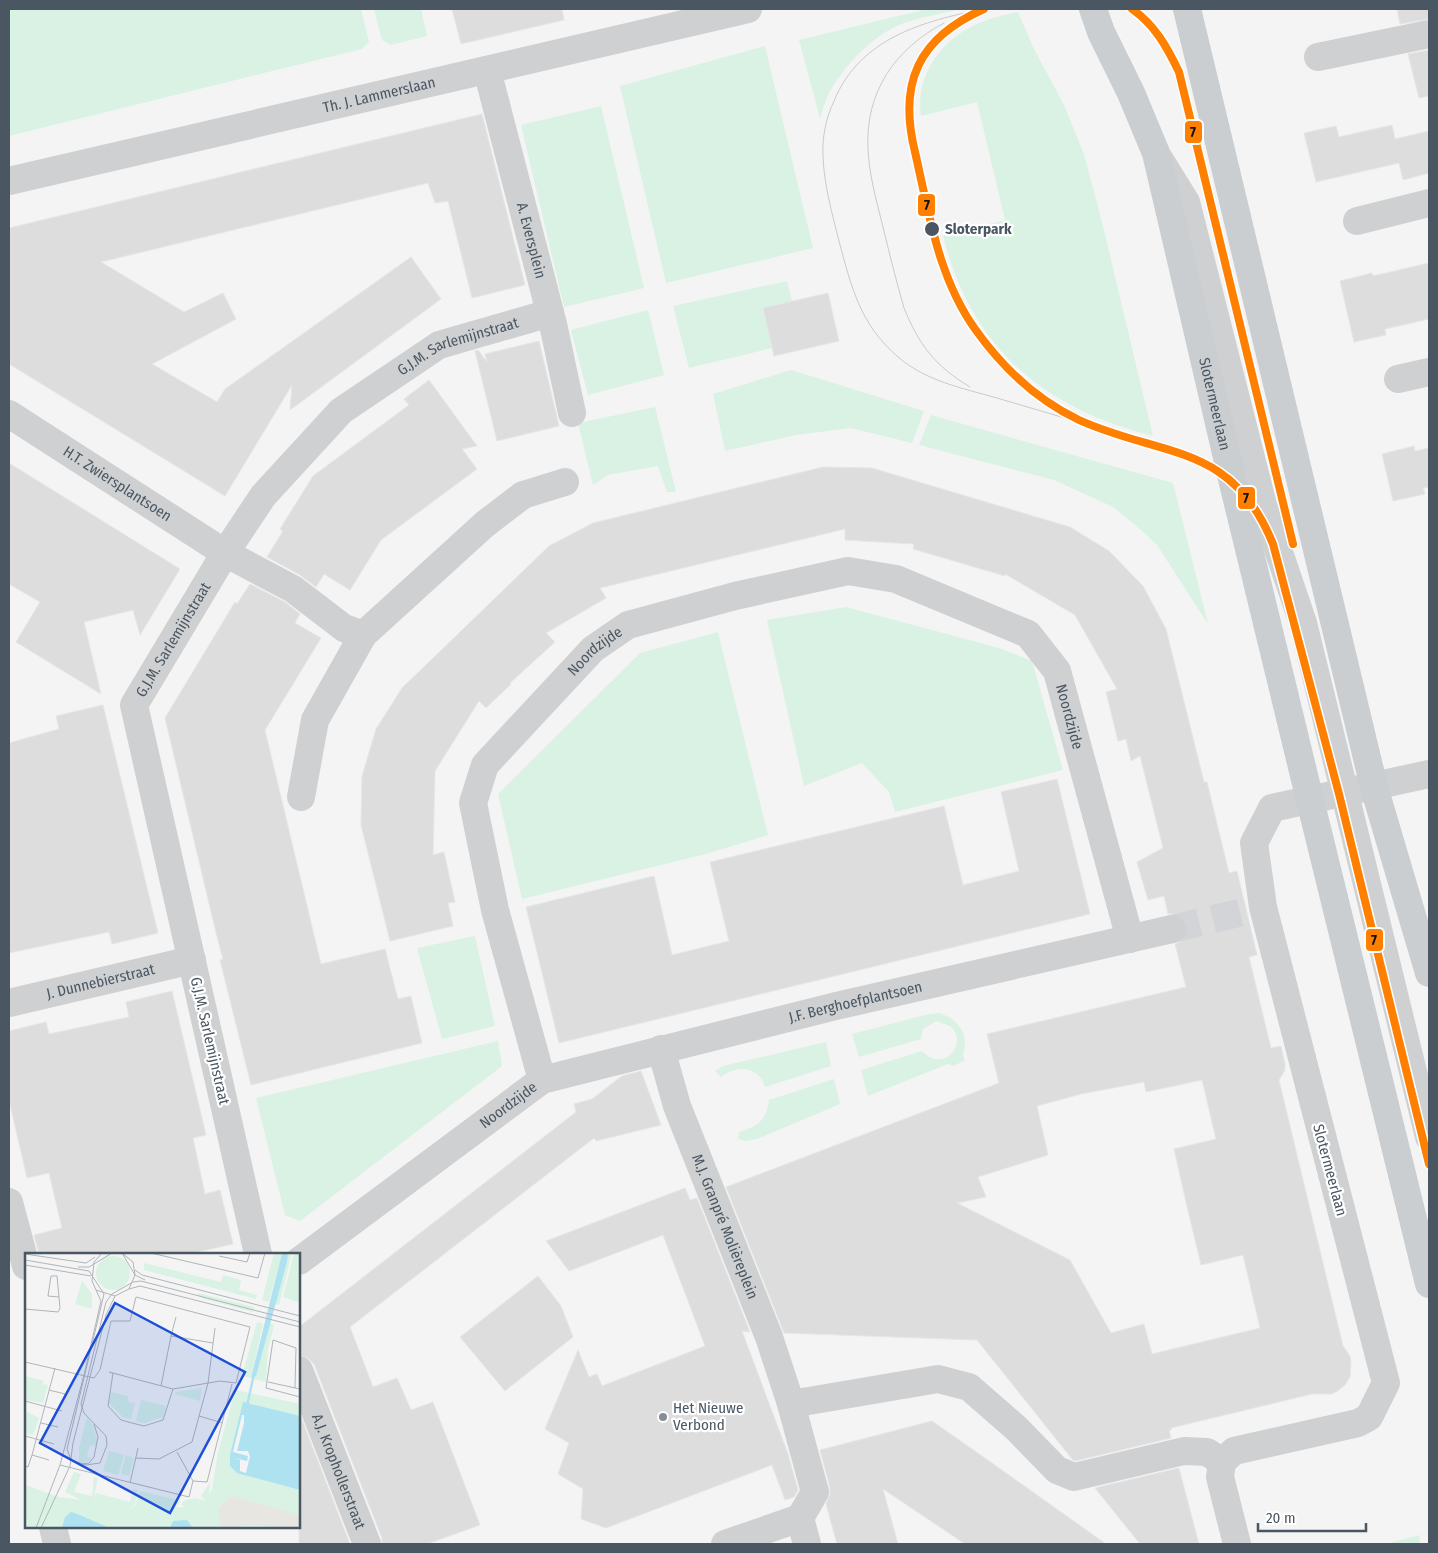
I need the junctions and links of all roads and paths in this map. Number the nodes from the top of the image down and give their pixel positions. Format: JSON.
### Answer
{"nodes":[{"id":1,"x":748,"y":9,"type":"edge"},
{"id":2,"x":1093,"y":9,"type":"edge"},
{"id":3,"x":1187,"y":9,"type":"edge"},
{"id":4,"x":1429,"y":34,"type":"edge"},
{"id":5,"x":1318,"y":57,"type":"dead end"},
{"id":6,"x":487,"y":70,"type":"junction"},
{"id":7,"x":1156,"y":153,"type":"junction"},
{"id":8,"x":9,"y":181,"type":"edge"},
{"id":9,"x":1429,"y":203,"type":"edge"},
{"id":10,"x":1357,"y":221,"type":"dead end"},
{"id":11,"x":550,"y":313,"type":"junction"},
{"id":12,"x":1429,"y":372,"type":"edge"},
{"id":13,"x":1398,"y":380,"type":"dead end"},
{"id":14,"x":572,"y":413,"type":"dead end"},
{"id":15,"x":9,"y":414,"type":"edge"},
{"id":16,"x":565,"y":482,"type":"dead end"},
{"id":17,"x":1316,"y":547,"type":"junction"},
{"id":18,"x":225,"y":553,"type":"junction"},
{"id":19,"x":1303,"y":623,"type":"junction"},
{"id":20,"x":363,"y":635,"type":"junction"},
{"id":21,"x":1429,"y":774,"type":"edge"},
{"id":22,"x":1374,"y":787,"type":"junction"},
{"id":23,"x":1345,"y":793,"type":"junction"},
{"id":24,"x":301,"y":797,"type":"dead end"},
{"id":25,"x":1310,"y":800,"type":"junction"},
{"id":26,"x":1172,"y":929,"type":"tunnel mouth"},
{"id":27,"x":1130,"y":939,"type":"junction"},
{"id":28,"x":192,"y":960,"type":"junction"},
{"id":29,"x":1429,"y":973,"type":"edge"},
{"id":30,"x":9,"y":1003,"type":"edge"},
{"id":31,"x":661,"y":1049,"type":"junction"},
{"id":32,"x":542,"y":1080,"type":"junction"},
{"id":33,"x":1429,"y":1137,"type":"edge"},
{"id":34,"x":9,"y":1202,"type":"edge"},
{"id":35,"x":258,"y":1253,"type":"edge"},
{"id":36,"x":300,"y":1260,"type":"edge"},
{"id":37,"x":25,"y":1262,"type":"edge"},
{"id":38,"x":1429,"y":1284,"type":"edge"},
{"id":39,"x":300,"y":1373,"type":"edge"},
{"id":40,"x":791,"y":1404,"type":"junction"},
{"id":41,"x":1222,"y":1462,"type":"junction"},
{"id":42,"x":800,"y":1518,"type":"junction"},
{"id":43,"x":53,"y":1528,"type":"edge"},
{"id":44,"x":57,"y":1544,"type":"edge"},
{"id":45,"x":367,"y":1544,"type":"edge"},
{"id":46,"x":725,"y":1544,"type":"edge"},
{"id":47,"x":807,"y":1544,"type":"edge"},
{"id":48,"x":1237,"y":1544,"type":"edge"}],
"edges":[{"from":1,"to":6,"type":"street","name":"Th. J. Lammerslaan"},
{"from":2,"to":7,"type":"main road","name":"Slotermeerlaan"},
{"from":3,"to":17,"type":"main road","name":"Slotermeerlaan"},
{"from":4,"to":5,"type":"street"},
{"from":6,"to":8,"type":"street","name":"Th. J. Lammerslaan"},
{"from":6,"to":11,"type":"street","name":"A. Eversplein"},
{"from":7,"to":19,"type":"street","name":"Slotermeerlaan"},
{"from":7,"to":25,"type":"main road","name":"Slotermeerlaan"},
{"from":9,"to":10,"type":"street"},
{"from":11,"to":14,"type":"street","name":"A. Eversplein"},
{"from":11,"to":18,"type":"street","name":"G.J.M. Sarlemijnstraat"},
{"from":12,"to":13,"type":"street"},
{"from":15,"to":18,"type":"street","name":"H.T. Zwiersplantsoen"},
{"from":16,"to":20,"type":"street"},
{"from":17,"to":19,"type":"street","name":"Slotermeerlaan"},
{"from":17,"to":22,"type":"main road","name":"Slotermeerlaan"},
{"from":18,"to":20,"type":"street","name":"H.T. Zwiersplantsoen"},
{"from":18,"to":28,"type":"street","name":"G.J.M. Sarlemijnstraat"},
{"from":19,"to":23,"type":"street","name":"Slotermeerlaan"},
{"from":20,"to":24,"type":"street"},
{"from":21,"to":22,"type":"street"},
{"from":22,"to":23,"type":"street"},
{"from":22,"to":29,"type":"main road","name":"Slotermeerlaan"},
{"from":23,"to":25,"type":"street"},
{"from":23,"to":33,"type":"street","name":"Slotermeerlaan"},
{"from":25,"to":38,"type":"main road","name":"Slotermeerlaan"},
{"from":25,"to":41,"type":"street","name":"Slotermeerlaan"},
{"from":26,"to":27,"type":"street","name":"J.F. Berghoefplantsoen"},
{"from":27,"to":31,"type":"street","name":"J.F. Berghoefplantsoen"},
{"from":27,"to":32,"type":"street","name":"Noordzijde"},
{"from":28,"to":30,"type":"street","name":"J. Dunnebierstraat"},
{"from":28,"to":35,"type":"street","name":"G.J.M. Sarlemijnstraat"},
{"from":31,"to":32,"type":"street","name":"J.F. Berghoefplantsoen"},
{"from":31,"to":40,"type":"street","name":"M.J. Granpré Molièreplein"},
{"from":32,"to":36,"type":"street","name":"Noordzijde"},
{"from":34,"to":37,"type":"street"},
{"from":39,"to":45,"type":"street","name":"A.J. Krophollerstraat"},
{"from":40,"to":41,"type":"street"},
{"from":40,"to":42,"type":"street","name":"M.J. Granpré Molièreplein"},
{"from":41,"to":48,"type":"street"},
{"from":42,"to":46,"type":"street"},
{"from":42,"to":47,"type":"street"},
{"from":43,"to":44,"type":"street"}]}
